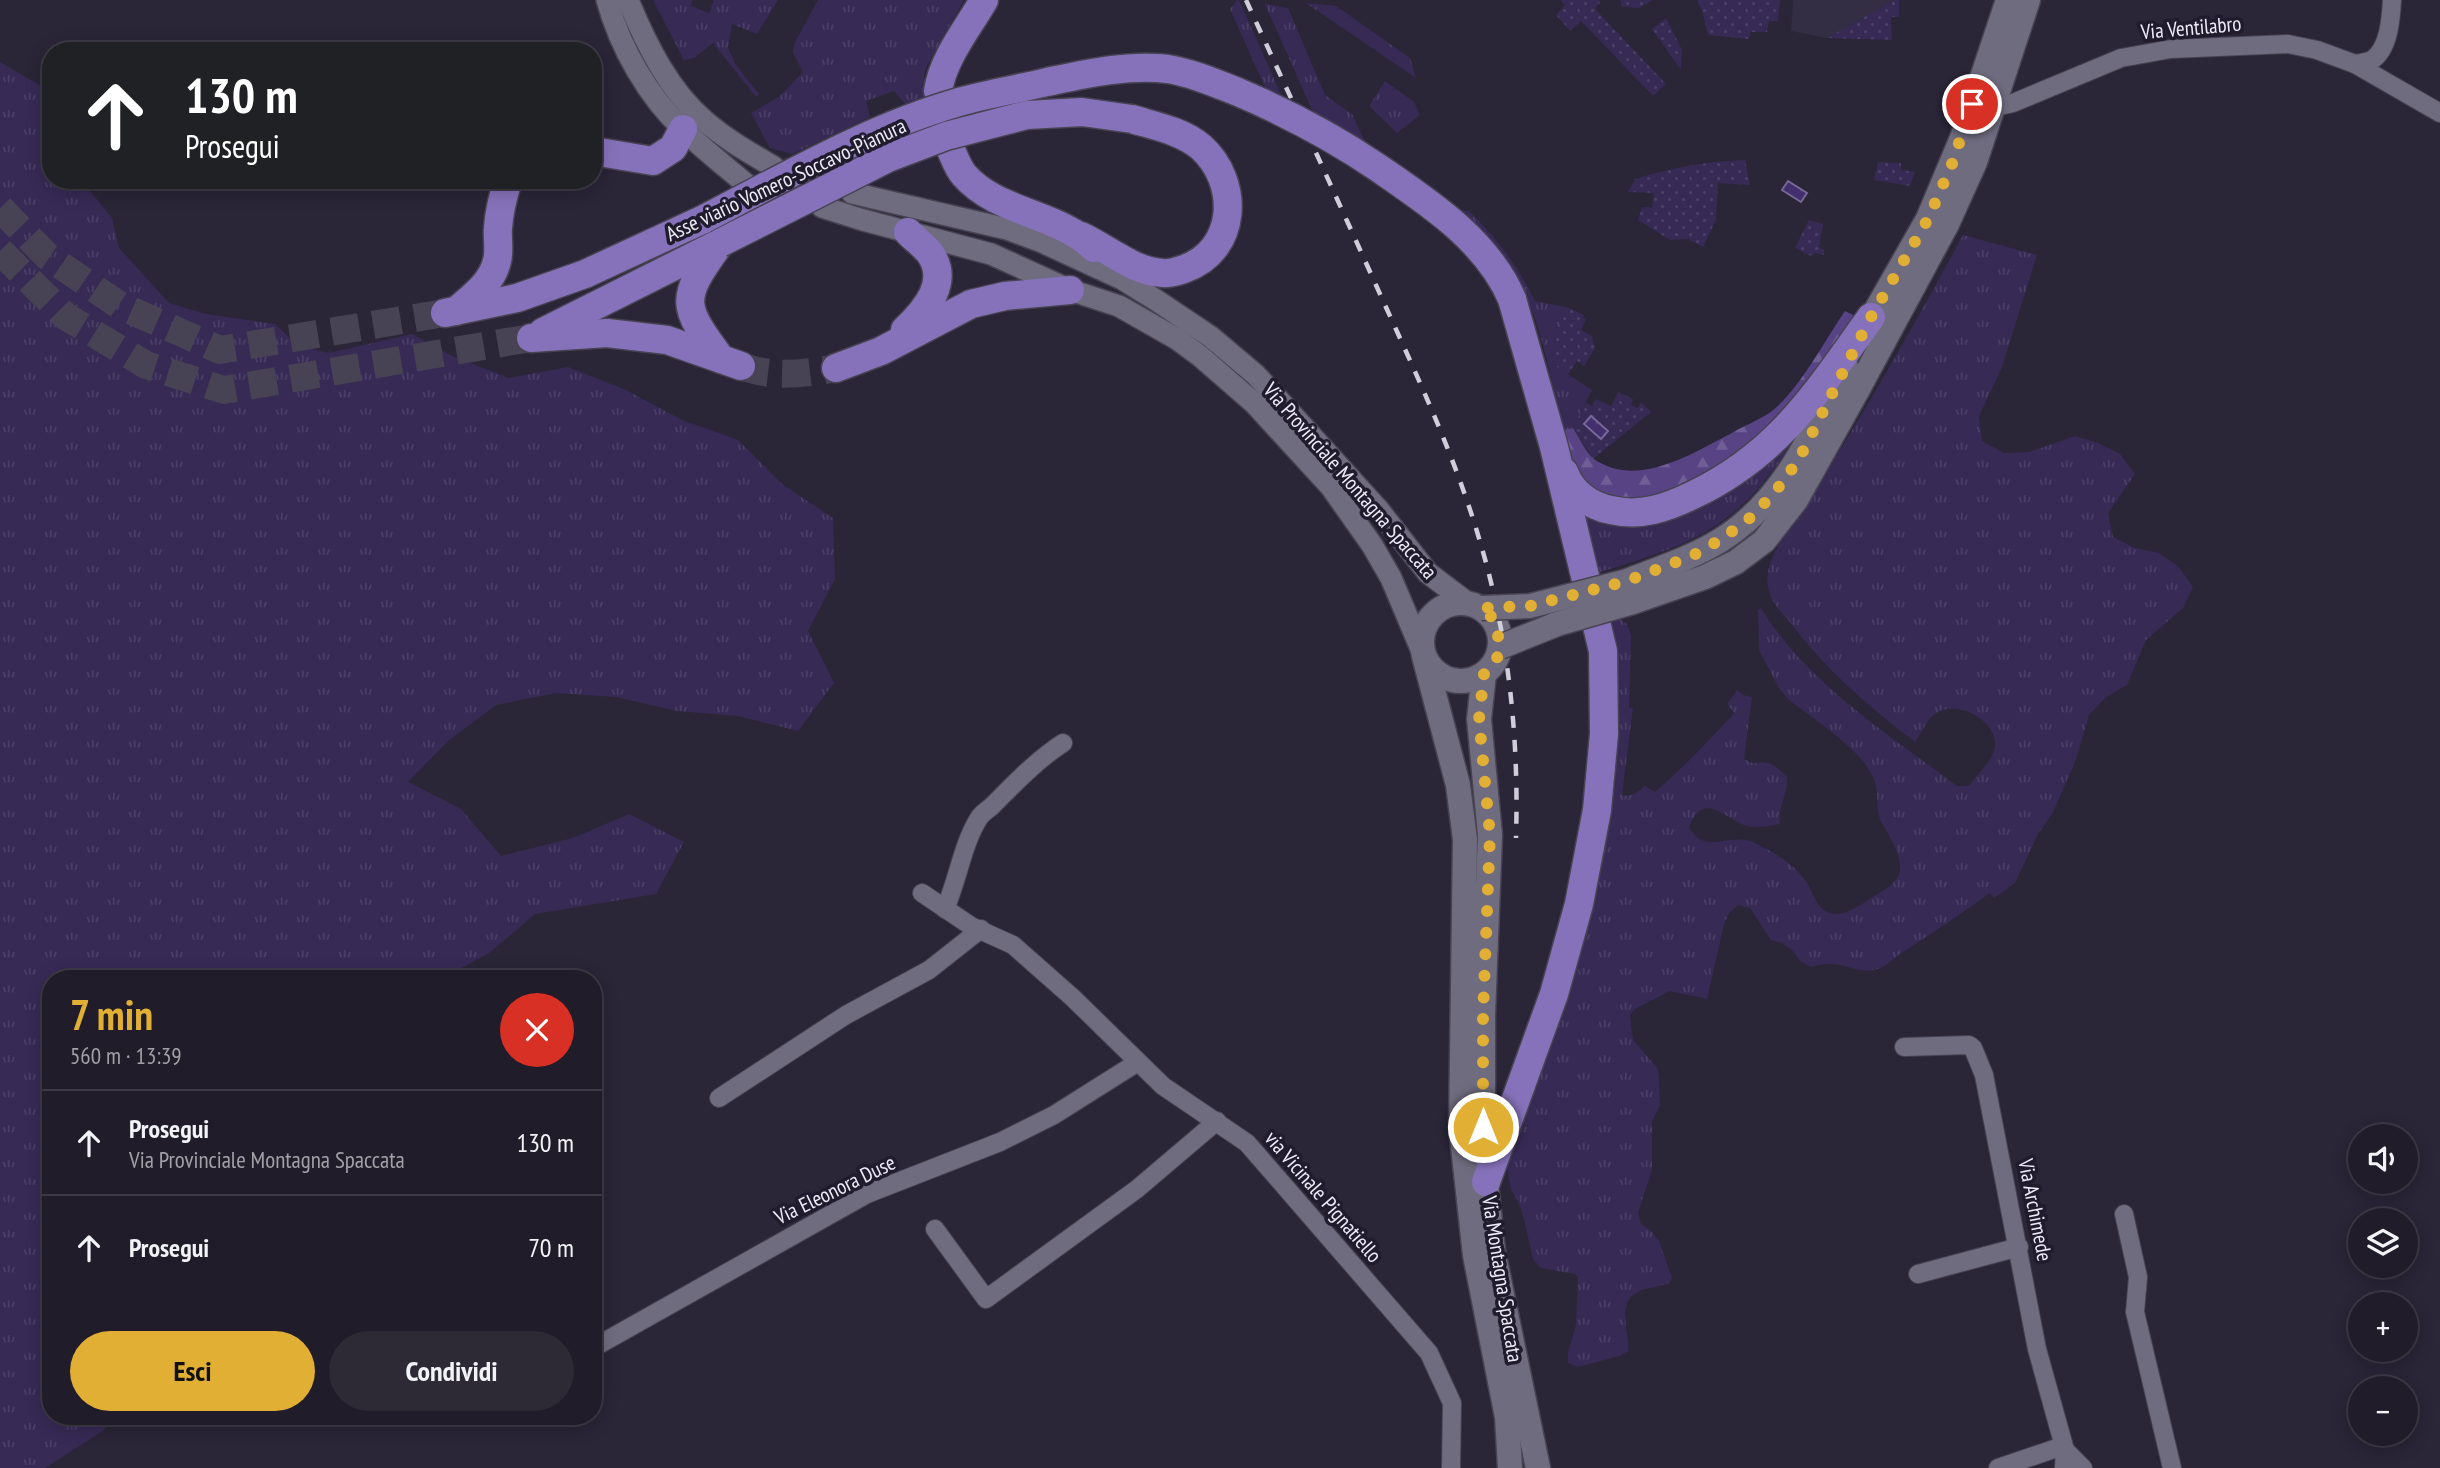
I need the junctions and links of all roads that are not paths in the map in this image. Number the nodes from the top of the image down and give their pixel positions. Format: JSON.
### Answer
{"nodes":[{"id":1,"x":607,"y":0,"type":"edge"},
{"id":2,"x":628,"y":0,"type":"edge"},
{"id":3,"x":984,"y":0,"type":"edge"},
{"id":4,"x":2008,"y":0,"type":"edge"},
{"id":5,"x":2028,"y":0,"type":"edge"},
{"id":6,"x":2392,"y":0,"type":"edge"},
{"id":7,"x":2355,"y":64,"type":"junction"},
{"id":8,"x":1983,"y":76,"type":"junction"},
{"id":9,"x":938,"y":91,"type":"dead end"},
{"id":10,"x":1995,"y":107,"type":"junction"},
{"id":11,"x":2440,"y":113,"type":"edge"},
{"id":12,"x":682,"y":129,"type":"junction"},
{"id":13,"x":951,"y":150,"type":"dead end"},
{"id":14,"x":602,"y":152,"type":"edge"},
{"id":15,"x":774,"y":166,"type":"dead end"},
{"id":16,"x":746,"y":184,"type":"dead end"},
{"id":17,"x":505,"y":189,"type":"edge"},
{"id":18,"x":852,"y":193,"type":"dead end"},
{"id":19,"x":822,"y":207,"type":"dead end"},
{"id":20,"x":908,"y":232,"type":"junction"},
{"id":21,"x":1081,"y":236,"type":"junction"},
{"id":22,"x":720,"y":243,"type":"junction"},
{"id":23,"x":1122,"y":279,"type":"junction"},
{"id":24,"x":1070,"y":290,"type":"junction"},
{"id":25,"x":1871,"y":317,"type":"junction"},
{"id":26,"x":881,"y":351,"type":"junction"},
{"id":27,"x":836,"y":368,"type":"tunnel mouth"},
{"id":28,"x":1554,"y":447,"type":"junction"},
{"id":29,"x":1630,"y":592,"type":"junction"},
{"id":30,"x":1475,"y":606,"type":"junction"},
{"id":31,"x":1500,"y":647,"type":"junction"},
{"id":32,"x":1424,"y":656,"type":"junction"},
{"id":33,"x":1484,"y":674,"type":"junction"},
{"id":34,"x":1063,"y":743,"type":"dead end"},
{"id":35,"x":1465,"y":839,"type":"joint"},
{"id":36,"x":922,"y":894,"type":"dead end"},
{"id":37,"x":945,"y":909,"type":"junction"},
{"id":38,"x":981,"y":929,"type":"junction"},
{"id":39,"x":1904,"y":1047,"type":"dead end"},
{"id":40,"x":1138,"y":1062,"type":"junction"},
{"id":41,"x":719,"y":1098,"type":"dead end"},
{"id":42,"x":1217,"y":1121,"type":"junction"},
{"id":43,"x":1486,"y":1182,"type":"junction"},
{"id":44,"x":2124,"y":1214,"type":"dead end"},
{"id":45,"x":935,"y":1228,"type":"dead end"},
{"id":46,"x":2019,"y":1247,"type":"junction"},
{"id":47,"x":1918,"y":1274,"type":"dead end"},
{"id":48,"x":602,"y":1343,"type":"edge"},
{"id":49,"x":2064,"y":1459,"type":"edge"},
{"id":50,"x":1451,"y":1468,"type":"edge"},
{"id":51,"x":1510,"y":1468,"type":"edge"},
{"id":52,"x":1538,"y":1468,"type":"edge"},
{"id":53,"x":1998,"y":1468,"type":"edge"},
{"id":54,"x":2083,"y":1468,"type":"edge"},
{"id":55,"x":2172,"y":1468,"type":"edge"}],
"edges":[{"from":1,"to":12,"type":"street"},
{"from":2,"to":15,"type":"street"},
{"from":3,"to":9,"type":"highway"},
{"from":4,"to":8,"type":"main road"},
{"from":5,"to":10,"type":"main road"},
{"from":6,"to":7,"type":"street"},
{"from":7,"to":10,"type":"street","name":"Via Ventilabro"},
{"from":7,"to":11,"type":"street","name":"Via Ventilabro"},
{"from":8,"to":10,"type":"main road"},
{"from":8,"to":25,"type":"main road"},
{"from":10,"to":29,"type":"main road"},
{"from":12,"to":14,"type":"highway"},
{"from":12,"to":16,"type":"street"},
{"from":13,"to":21,"type":"highway"},
{"from":17,"to":28,"type":"highway","name":"Asse viario Vomero-Soccavo-Pianura","bridge":true},
{"from":18,"to":23,"type":"street","name":"Via Provinciale Montagna Spaccata"},
{"from":19,"to":20,"type":"street","name":"Via Provinciale Montagna Spaccata"},
{"from":20,"to":24,"type":"street","name":"Via Provinciale Montagna Spaccata"},
{"from":20,"to":26,"type":"highway"},
{"from":21,"to":22,"type":"highway","name":"Asse viario Vomero-Soccavo-Pianura","bridge":true},
{"from":21,"to":23,"type":"highway"},
{"from":22,"to":22,"type":"highway","name":"Asse viario Vomero-Soccavo-Pianura"},
{"from":23,"to":30,"type":"street","name":"Via Provinciale Montagna Spaccata"},
{"from":24,"to":26,"type":"highway"},
{"from":24,"to":32,"type":"street","name":"Via Provinciale Montagna Spaccata"},
{"from":25,"to":28,"type":"highway"},
{"from":25,"to":29,"type":"main road"},
{"from":26,"to":27,"type":"highway"},
{"from":28,"to":43,"type":"highway"},
{"from":29,"to":30,"type":"main road","bridge":true},
{"from":29,"to":31,"type":"main road","bridge":true},
{"from":30,"to":31,"type":"main road"},
{"from":30,"to":32,"type":"main road"},
{"from":31,"to":33,"type":"main road"},
{"from":32,"to":33,"type":"main road"},
{"from":32,"to":35,"type":"main road","name":"Via Provinciale Montagna Spaccata"},
{"from":33,"to":43,"type":"main road","name":"Via Montagna Spaccata"},
{"from":34,"to":37,"type":"street"},
{"from":35,"to":51,"type":"main road","name":"Via Montagna Spaccata"},
{"from":36,"to":37,"type":"street","name":"via Vicinale Pignatiello"},
{"from":37,"to":38,"type":"street","name":"via Vicinale Pignatiello"},
{"from":38,"to":40,"type":"street","name":"via Vicinale Pignatiello"},
{"from":38,"to":41,"type":"street"},
{"from":39,"to":46,"type":"street","name":"Via Archimede"},
{"from":40,"to":42,"type":"street","name":"via Vicinale Pignatiello"},
{"from":40,"to":48,"type":"street","name":"Via Eleonora Duse"},
{"from":42,"to":45,"type":"street"},
{"from":42,"to":50,"type":"street","name":"via Vicinale Pignatiello"},
{"from":43,"to":52,"type":"main road","name":"Via Montagna Spaccata"},
{"from":44,"to":55,"type":"street"},
{"from":46,"to":47,"type":"street"},
{"from":46,"to":49,"type":"street","name":"Via Archimede"},
{"from":49,"to":53,"type":"street"},
{"from":49,"to":54,"type":"street"}]}
